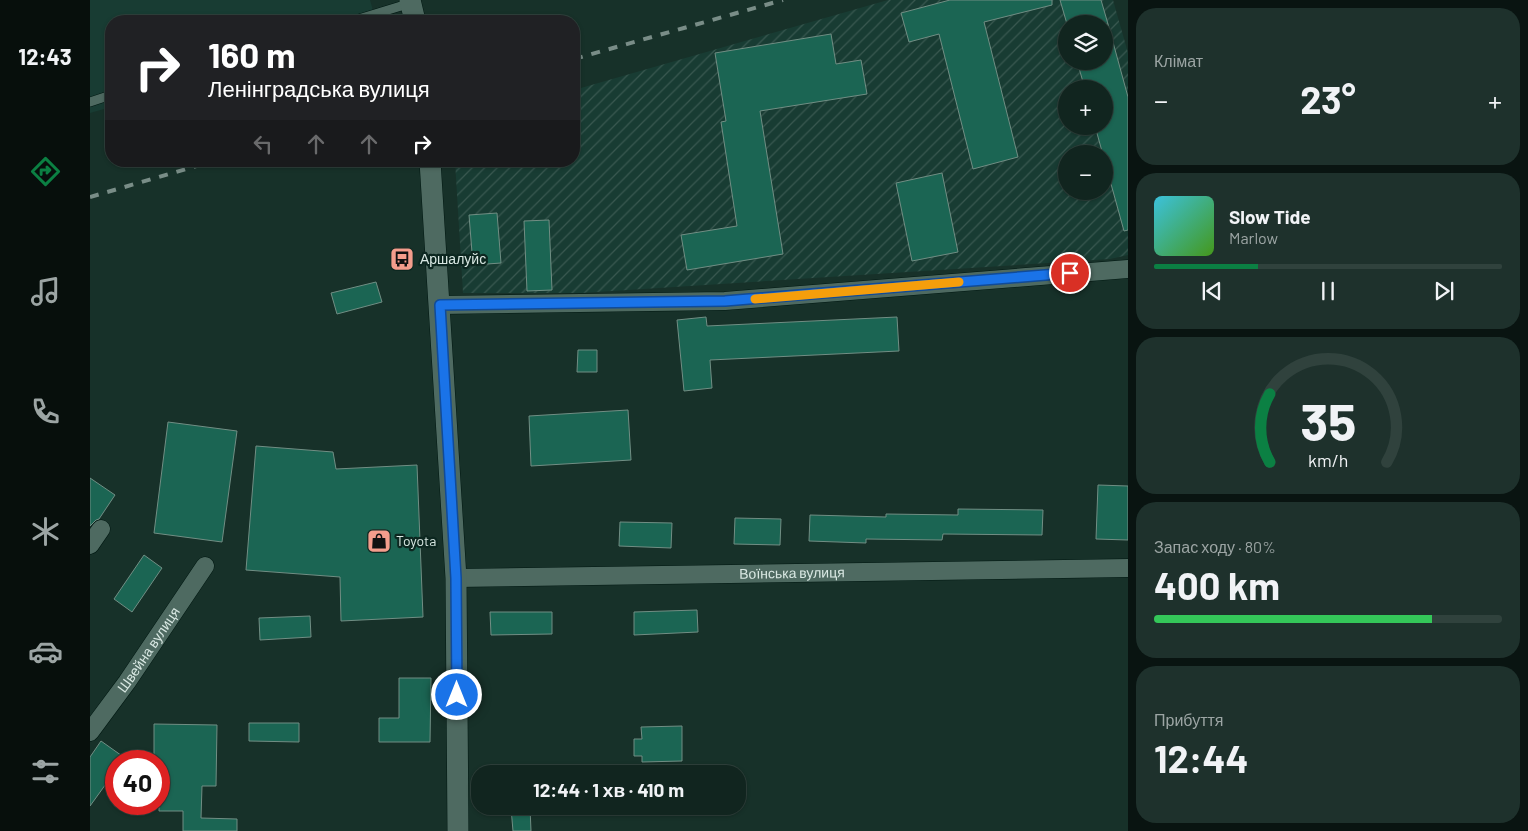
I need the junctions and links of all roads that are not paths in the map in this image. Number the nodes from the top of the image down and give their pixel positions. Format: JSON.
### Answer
{"nodes":[{"id":1,"x":414,"y":6,"type":"edge"},
{"id":2,"x":377,"y":15,"type":"edge"},
{"id":3,"x":105,"y":97,"type":"edge"},
{"id":4,"x":90,"y":102,"type":"edge"},
{"id":5,"x":430,"y":167,"type":"edge"},
{"id":6,"x":1128,"y":268,"type":"edge"},
{"id":7,"x":440,"y":305,"type":"junction"},
{"id":8,"x":101,"y":529,"type":"dead end"},
{"id":9,"x":90,"y":545,"type":"edge"},
{"id":10,"x":205,"y":566,"type":"dead end"},
{"id":11,"x":1128,"y":568,"type":"edge"},
{"id":12,"x":456,"y":578,"type":"junction"},
{"id":13,"x":90,"y":732,"type":"edge"},
{"id":14,"x":458,"y":831,"type":"edge"}],
"edges":[{"from":1,"to":2,"type":"lane"},
{"from":3,"to":4,"type":"lane"},
{"from":5,"to":7,"type":"street"},
{"from":6,"to":7,"type":"street"},
{"from":7,"to":12,"type":"street"},
{"from":8,"to":9,"type":"street"},
{"from":10,"to":13,"type":"street","name":"Швейна вулиця"},
{"from":11,"to":12,"type":"street","name":"Воїнська вулиця"},
{"from":12,"to":14,"type":"street"}]}
